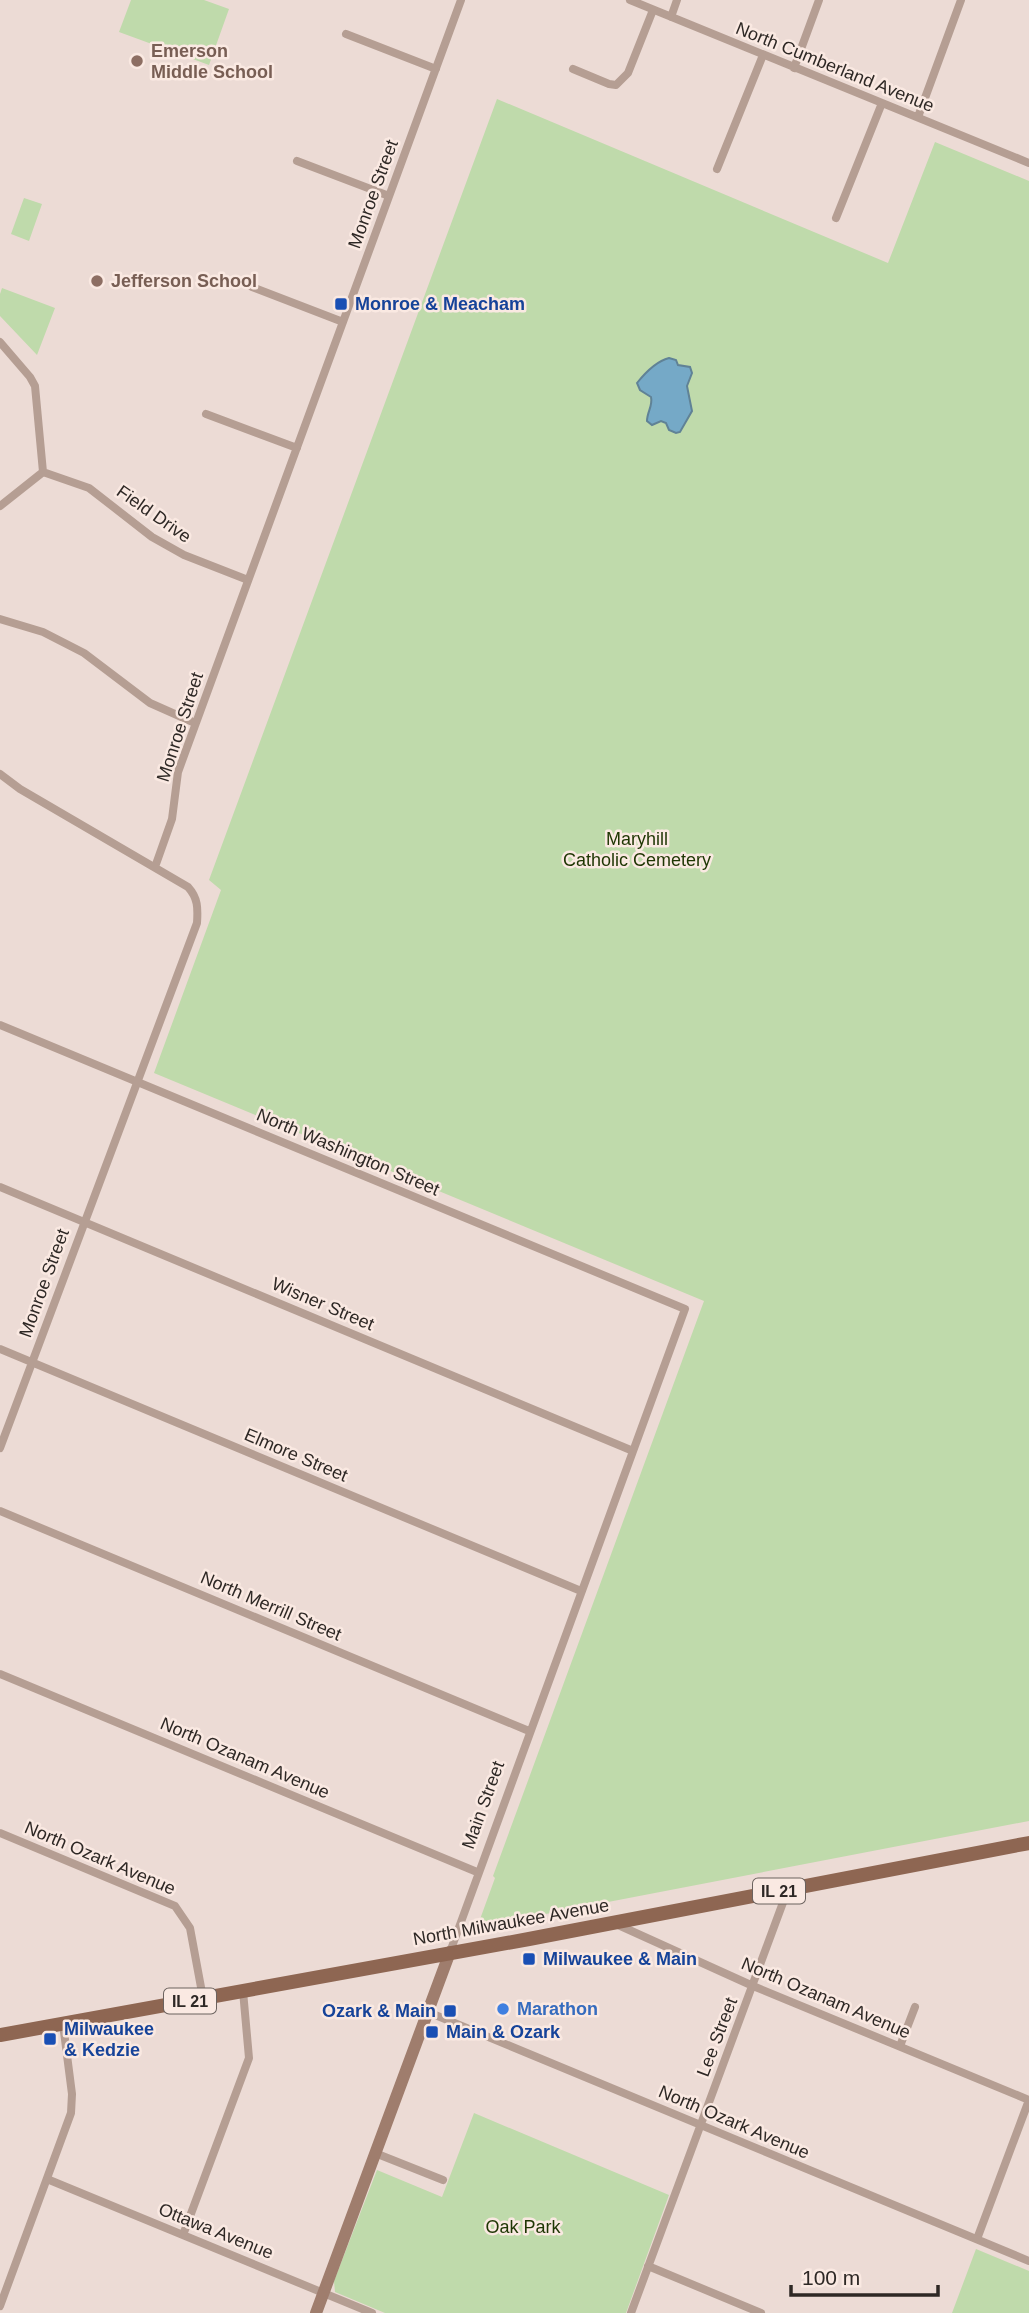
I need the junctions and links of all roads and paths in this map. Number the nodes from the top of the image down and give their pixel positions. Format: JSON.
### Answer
{"nodes":[{"id":1,"x":461,"y":0,"type":"edge"},
{"id":2,"x":630,"y":0,"type":"edge"},
{"id":3,"x":677,"y":0,"type":"edge"},
{"id":4,"x":819,"y":0,"type":"edge"},
{"id":5,"x":961,"y":0,"type":"edge"},
{"id":6,"x":653,"y":10,"type":"junction"},
{"id":7,"x":671,"y":17,"type":"junction"},
{"id":8,"x":346,"y":34,"type":"dead end"},
{"id":9,"x":763,"y":55,"type":"junction"},
{"id":10,"x":794,"y":68,"type":"junction"},
{"id":11,"x":436,"y":69,"type":"junction"},
{"id":12,"x":573,"y":69,"type":"dead end"},
{"id":13,"x":882,"y":103,"type":"junction"},
{"id":14,"x":918,"y":117,"type":"junction"},
{"id":15,"x":296,"y":161,"type":"dead end"},
{"id":16,"x":1029,"y":163,"type":"edge"},
{"id":17,"x":718,"y":169,"type":"dead end"},
{"id":18,"x":388,"y":196,"type":"junction"},
{"id":19,"x":836,"y":218,"type":"dead end"},
{"id":20,"x":252,"y":286,"type":"dead end"},
{"id":21,"x":343,"y":322,"type":"junction"},
{"id":22,"x":0,"y":342,"type":"edge"},
{"id":23,"x":206,"y":414,"type":"dead end"},
{"id":24,"x":297,"y":448,"type":"junction"},
{"id":25,"x":43,"y":472,"type":"junction"},
{"id":26,"x":0,"y":506,"type":"edge"},
{"id":27,"x":248,"y":580,"type":"junction"},
{"id":28,"x":0,"y":619,"type":"edge"},
{"id":29,"x":195,"y":723,"type":"junction"},
{"id":30,"x":0,"y":774,"type":"edge"},
{"id":31,"x":155,"y":867,"type":"junction"},
{"id":32,"x":0,"y":1025,"type":"edge"},
{"id":33,"x":137,"y":1081,"type":"junction"},
{"id":34,"x":0,"y":1187,"type":"edge"},
{"id":35,"x":84,"y":1222,"type":"junction"},
{"id":36,"x":685,"y":1309,"type":"joint"},
{"id":37,"x":0,"y":1349,"type":"edge"},
{"id":38,"x":32,"y":1362,"type":"junction"},
{"id":39,"x":0,"y":1448,"type":"edge"},
{"id":40,"x":633,"y":1451,"type":"junction"},
{"id":41,"x":0,"y":1511,"type":"edge"},
{"id":42,"x":581,"y":1591,"type":"junction"},
{"id":43,"x":0,"y":1674,"type":"edge"},
{"id":44,"x":529,"y":1731,"type":"junction"},
{"id":45,"x":0,"y":1833,"type":"edge"},
{"id":46,"x":1029,"y":1843,"type":"edge"},
{"id":47,"x":477,"y":1872,"type":"junction"},
{"id":48,"x":788,"y":1889,"type":"junction"},
{"id":49,"x":613,"y":1923,"type":"junction"},
{"id":50,"x":450,"y":1952,"type":"junction"},
{"id":51,"x":753,"y":1986,"type":"junction"},
{"id":52,"x":243,"y":1991,"type":"junction"},
{"id":53,"x":203,"y":1998,"type":"junction"},
{"id":54,"x":915,"y":2007,"type":"dead end"},
{"id":55,"x":428,"y":2012,"type":"junction"},
{"id":56,"x":63,"y":2024,"type":"junction"},
{"id":57,"x":0,"y":2035,"type":"edge"},
{"id":58,"x":900,"y":2046,"type":"junction"},
{"id":59,"x":1029,"y":2100,"type":"edge"},
{"id":60,"x":701,"y":2125,"type":"junction"},
{"id":61,"x":375,"y":2153,"type":"junction"},
{"id":62,"x":47,"y":2179,"type":"junction"},
{"id":63,"x":443,"y":2180,"type":"dead end"},
{"id":64,"x":183,"y":2235,"type":"junction"},
{"id":65,"x":977,"y":2239,"type":"junction"},
{"id":66,"x":1029,"y":2261,"type":"edge"},
{"id":67,"x":648,"y":2266,"type":"junction"},
{"id":68,"x":323,"y":2293,"type":"junction"},
{"id":69,"x":0,"y":2306,"type":"edge"},
{"id":70,"x":316,"y":2313,"type":"edge"},
{"id":71,"x":372,"y":2313,"type":"edge"},
{"id":72,"x":631,"y":2313,"type":"edge"},
{"id":73,"x":761,"y":2313,"type":"edge"}],
"edges":[{"from":1,"to":11,"type":"street","name":"Monroe Street"},
{"from":2,"to":6,"type":"street","name":"North Cumberland Avenue"},
{"from":3,"to":7,"type":"street"},
{"from":4,"to":10,"type":"street"},
{"from":5,"to":14,"type":"street"},
{"from":6,"to":7,"type":"street","name":"North Cumberland Avenue"},
{"from":6,"to":12,"type":"street"},
{"from":7,"to":9,"type":"street","name":"North Cumberland Avenue"},
{"from":8,"to":11,"type":"street"},
{"from":9,"to":10,"type":"street","name":"North Cumberland Avenue"},
{"from":9,"to":17,"type":"street"},
{"from":10,"to":13,"type":"street","name":"North Cumberland Avenue"},
{"from":11,"to":18,"type":"street","name":"Monroe Street"},
{"from":13,"to":14,"type":"street","name":"North Cumberland Avenue"},
{"from":13,"to":19,"type":"street"},
{"from":14,"to":16,"type":"street","name":"North Cumberland Avenue"},
{"from":15,"to":18,"type":"street"},
{"from":18,"to":21,"type":"street","name":"Monroe Street"},
{"from":20,"to":21,"type":"street"},
{"from":21,"to":24,"type":"street","name":"Monroe Street"},
{"from":22,"to":25,"type":"street"},
{"from":23,"to":24,"type":"street"},
{"from":24,"to":27,"type":"street","name":"Monroe Street"},
{"from":25,"to":26,"type":"street"},
{"from":25,"to":27,"type":"street","name":"Field Drive"},
{"from":27,"to":29,"type":"street","name":"Monroe Street"},
{"from":28,"to":29,"type":"street"},
{"from":29,"to":31,"type":"street","name":"Monroe Street"},
{"from":30,"to":31,"type":"street"},
{"from":31,"to":33,"type":"street","name":"Monroe Street"},
{"from":32,"to":33,"type":"street","name":"North Washington Street"},
{"from":33,"to":35,"type":"street","name":"Monroe Street"},
{"from":33,"to":36,"type":"street","name":"North Washington Street"},
{"from":34,"to":35,"type":"street","name":"Wisner Street"},
{"from":35,"to":38,"type":"street","name":"Monroe Street"},
{"from":35,"to":40,"type":"street","name":"Wisner Street"},
{"from":36,"to":40,"type":"street","name":"Main Street"},
{"from":37,"to":38,"type":"street","name":"Elmore Street"},
{"from":38,"to":39,"type":"street","name":"Monroe Street"},
{"from":38,"to":42,"type":"street","name":"Elmore Street"},
{"from":40,"to":42,"type":"street","name":"Main Street"},
{"from":41,"to":44,"type":"street","name":"North Merrill Street"},
{"from":42,"to":44,"type":"street","name":"Main Street"},
{"from":43,"to":47,"type":"street","name":"North Ozanam Avenue"},
{"from":44,"to":47,"type":"street","name":"Main Street"},
{"from":45,"to":53,"type":"street","name":"North Ozark Avenue"},
{"from":46,"to":48,"type":"main road","name":"North Milwaukee Avenue","number":"IL 21"},
{"from":47,"to":50,"type":"street","name":"Main Street"},
{"from":48,"to":49,"type":"main road","name":"North Milwaukee Avenue","number":"IL 21"},
{"from":48,"to":51,"type":"street","name":"Lee Street"},
{"from":49,"to":50,"type":"main road","name":"North Milwaukee Avenue","number":"IL 21"},
{"from":49,"to":51,"type":"street","name":"North Ozanam Avenue"},
{"from":50,"to":52,"type":"main road","name":"North Milwaukee Avenue","number":"IL 21"},
{"from":50,"to":55,"type":"street","name":"Main Street"},
{"from":51,"to":58,"type":"street","name":"North Ozanam Avenue"},
{"from":51,"to":60,"type":"street","name":"Lee Street"},
{"from":52,"to":53,"type":"main road","name":"North Milwaukee Avenue","number":"IL 21"},
{"from":52,"to":64,"type":"street"},
{"from":53,"to":56,"type":"main road","name":"North Milwaukee Avenue","number":"IL 21"},
{"from":54,"to":58,"type":"street"},
{"from":55,"to":60,"type":"street","name":"North Ozark Avenue"},
{"from":55,"to":61,"type":"street","name":"Main Street"},
{"from":56,"to":57,"type":"main road","name":"North Milwaukee Avenue","number":"IL 21"},
{"from":56,"to":62,"type":"street"},
{"from":58,"to":59,"type":"street","name":"North Ozanam Avenue"},
{"from":59,"to":65,"type":"street"},
{"from":60,"to":65,"type":"street","name":"North Ozark Avenue"},
{"from":60,"to":67,"type":"street","name":"Lee Street"},
{"from":61,"to":63,"type":"street"},
{"from":61,"to":68,"type":"street","name":"Main Street"},
{"from":62,"to":64,"type":"street","name":"Ottawa Avenue"},
{"from":62,"to":69,"type":"street"},
{"from":64,"to":68,"type":"street","name":"Ottawa Avenue"},
{"from":65,"to":66,"type":"street","name":"North Ozark Avenue"},
{"from":67,"to":72,"type":"street","name":"Lee Street"},
{"from":67,"to":73,"type":"street"},
{"from":68,"to":70,"type":"street","name":"Main Street"},
{"from":68,"to":71,"type":"street","name":"Ottawa Avenue"}]}
